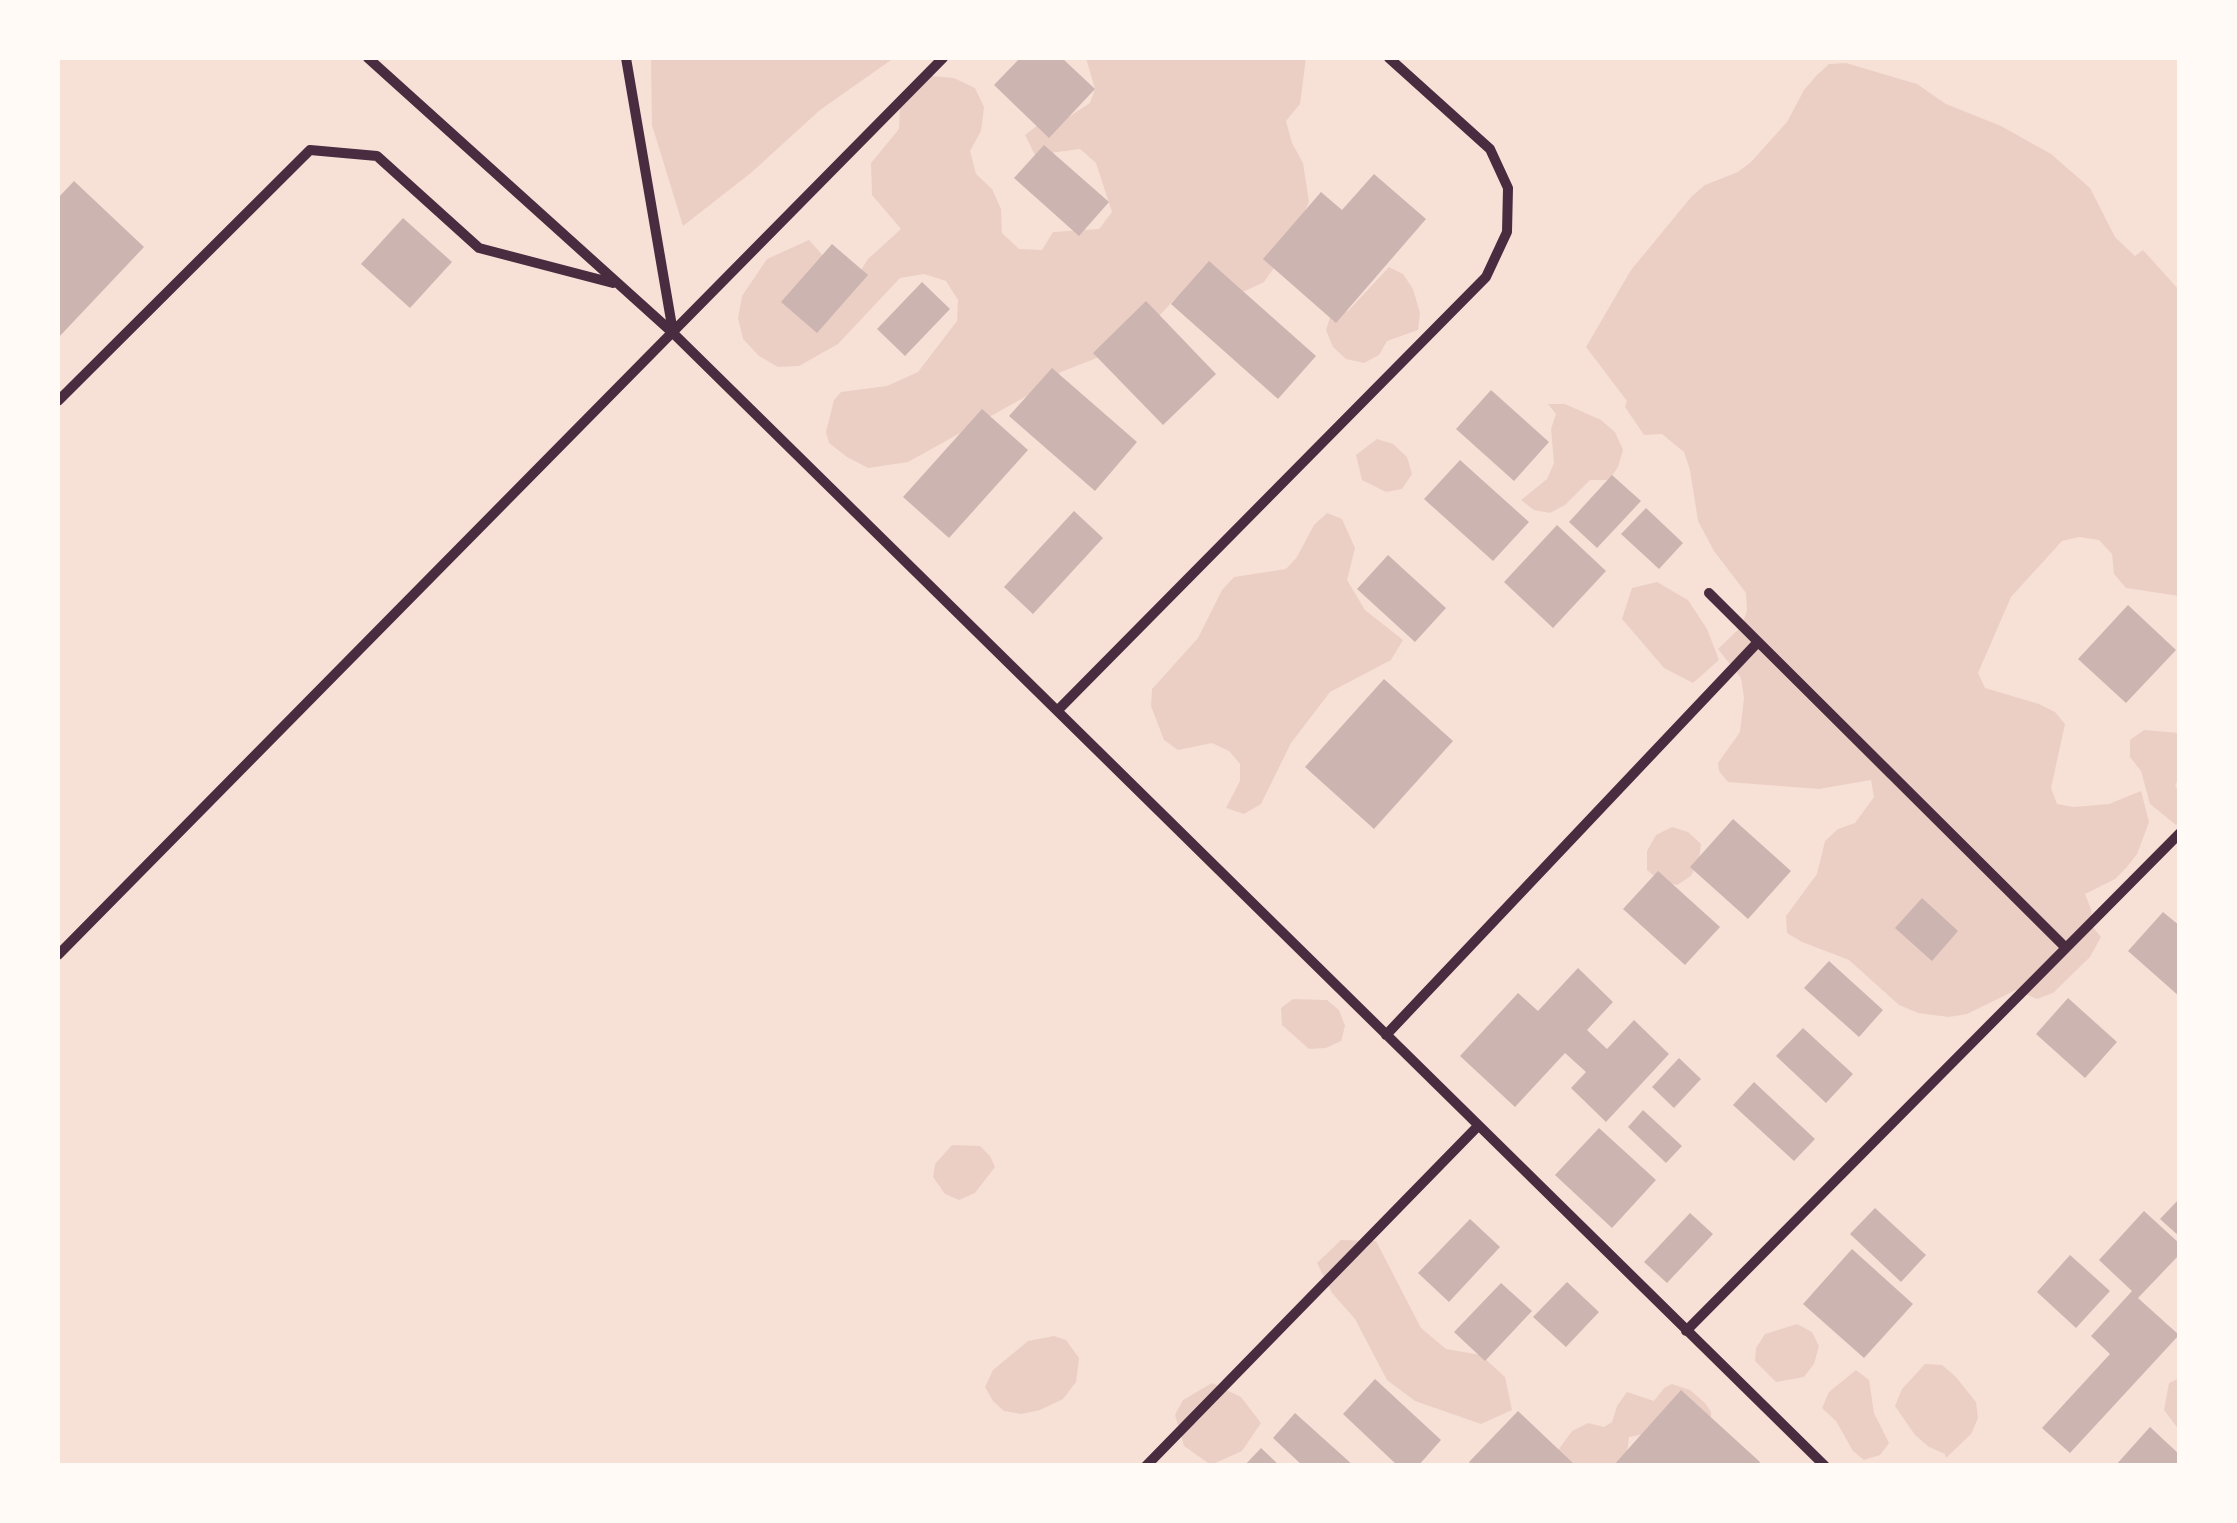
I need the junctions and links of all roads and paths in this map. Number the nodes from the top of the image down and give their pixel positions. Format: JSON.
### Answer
{"nodes":[{"id":1,"x":368,"y":58,"type":"edge"},
{"id":2,"x":626,"y":58,"type":"edge"},
{"id":3,"x":943,"y":58,"type":"edge"},
{"id":4,"x":1389,"y":58,"type":"edge"},
{"id":5,"x":619,"y":284,"type":"junction"},
{"id":6,"x":674,"y":333,"type":"junction"},
{"id":7,"x":58,"y":402,"type":"edge"},
{"id":8,"x":1710,"y":594,"type":"dead end"},
{"id":9,"x":1758,"y":642,"type":"junction"},
{"id":10,"x":1058,"y":710,"type":"junction"},
{"id":11,"x":2179,"y":835,"type":"edge"},
{"id":12,"x":2066,"y":948,"type":"junction"},
{"id":13,"x":58,"y":955,"type":"edge"},
{"id":14,"x":1386,"y":1035,"type":"junction"},
{"id":15,"x":1478,"y":1126,"type":"junction"},
{"id":16,"x":1686,"y":1330,"type":"junction"},
{"id":17,"x":1822,"y":1465,"type":"edge"},
{"id":18,"x":1146,"y":1466,"type":"edge"}],
"edges":[{"from":1,"to":5,"type":"street"},
{"from":2,"to":6,"type":"street"},
{"from":3,"to":6,"type":"street"},
{"from":4,"to":10,"type":"street"},
{"from":5,"to":6,"type":"street"},
{"from":5,"to":7,"type":"street"},
{"from":6,"to":10,"type":"street"},
{"from":6,"to":13,"type":"street"},
{"from":8,"to":9,"type":"street"},
{"from":9,"to":12,"type":"street"},
{"from":9,"to":14,"type":"street"},
{"from":10,"to":14,"type":"street"},
{"from":11,"to":12,"type":"street"},
{"from":12,"to":16,"type":"street"},
{"from":14,"to":15,"type":"street"},
{"from":15,"to":16,"type":"street"},
{"from":15,"to":18,"type":"street"},
{"from":16,"to":17,"type":"street"}]}
